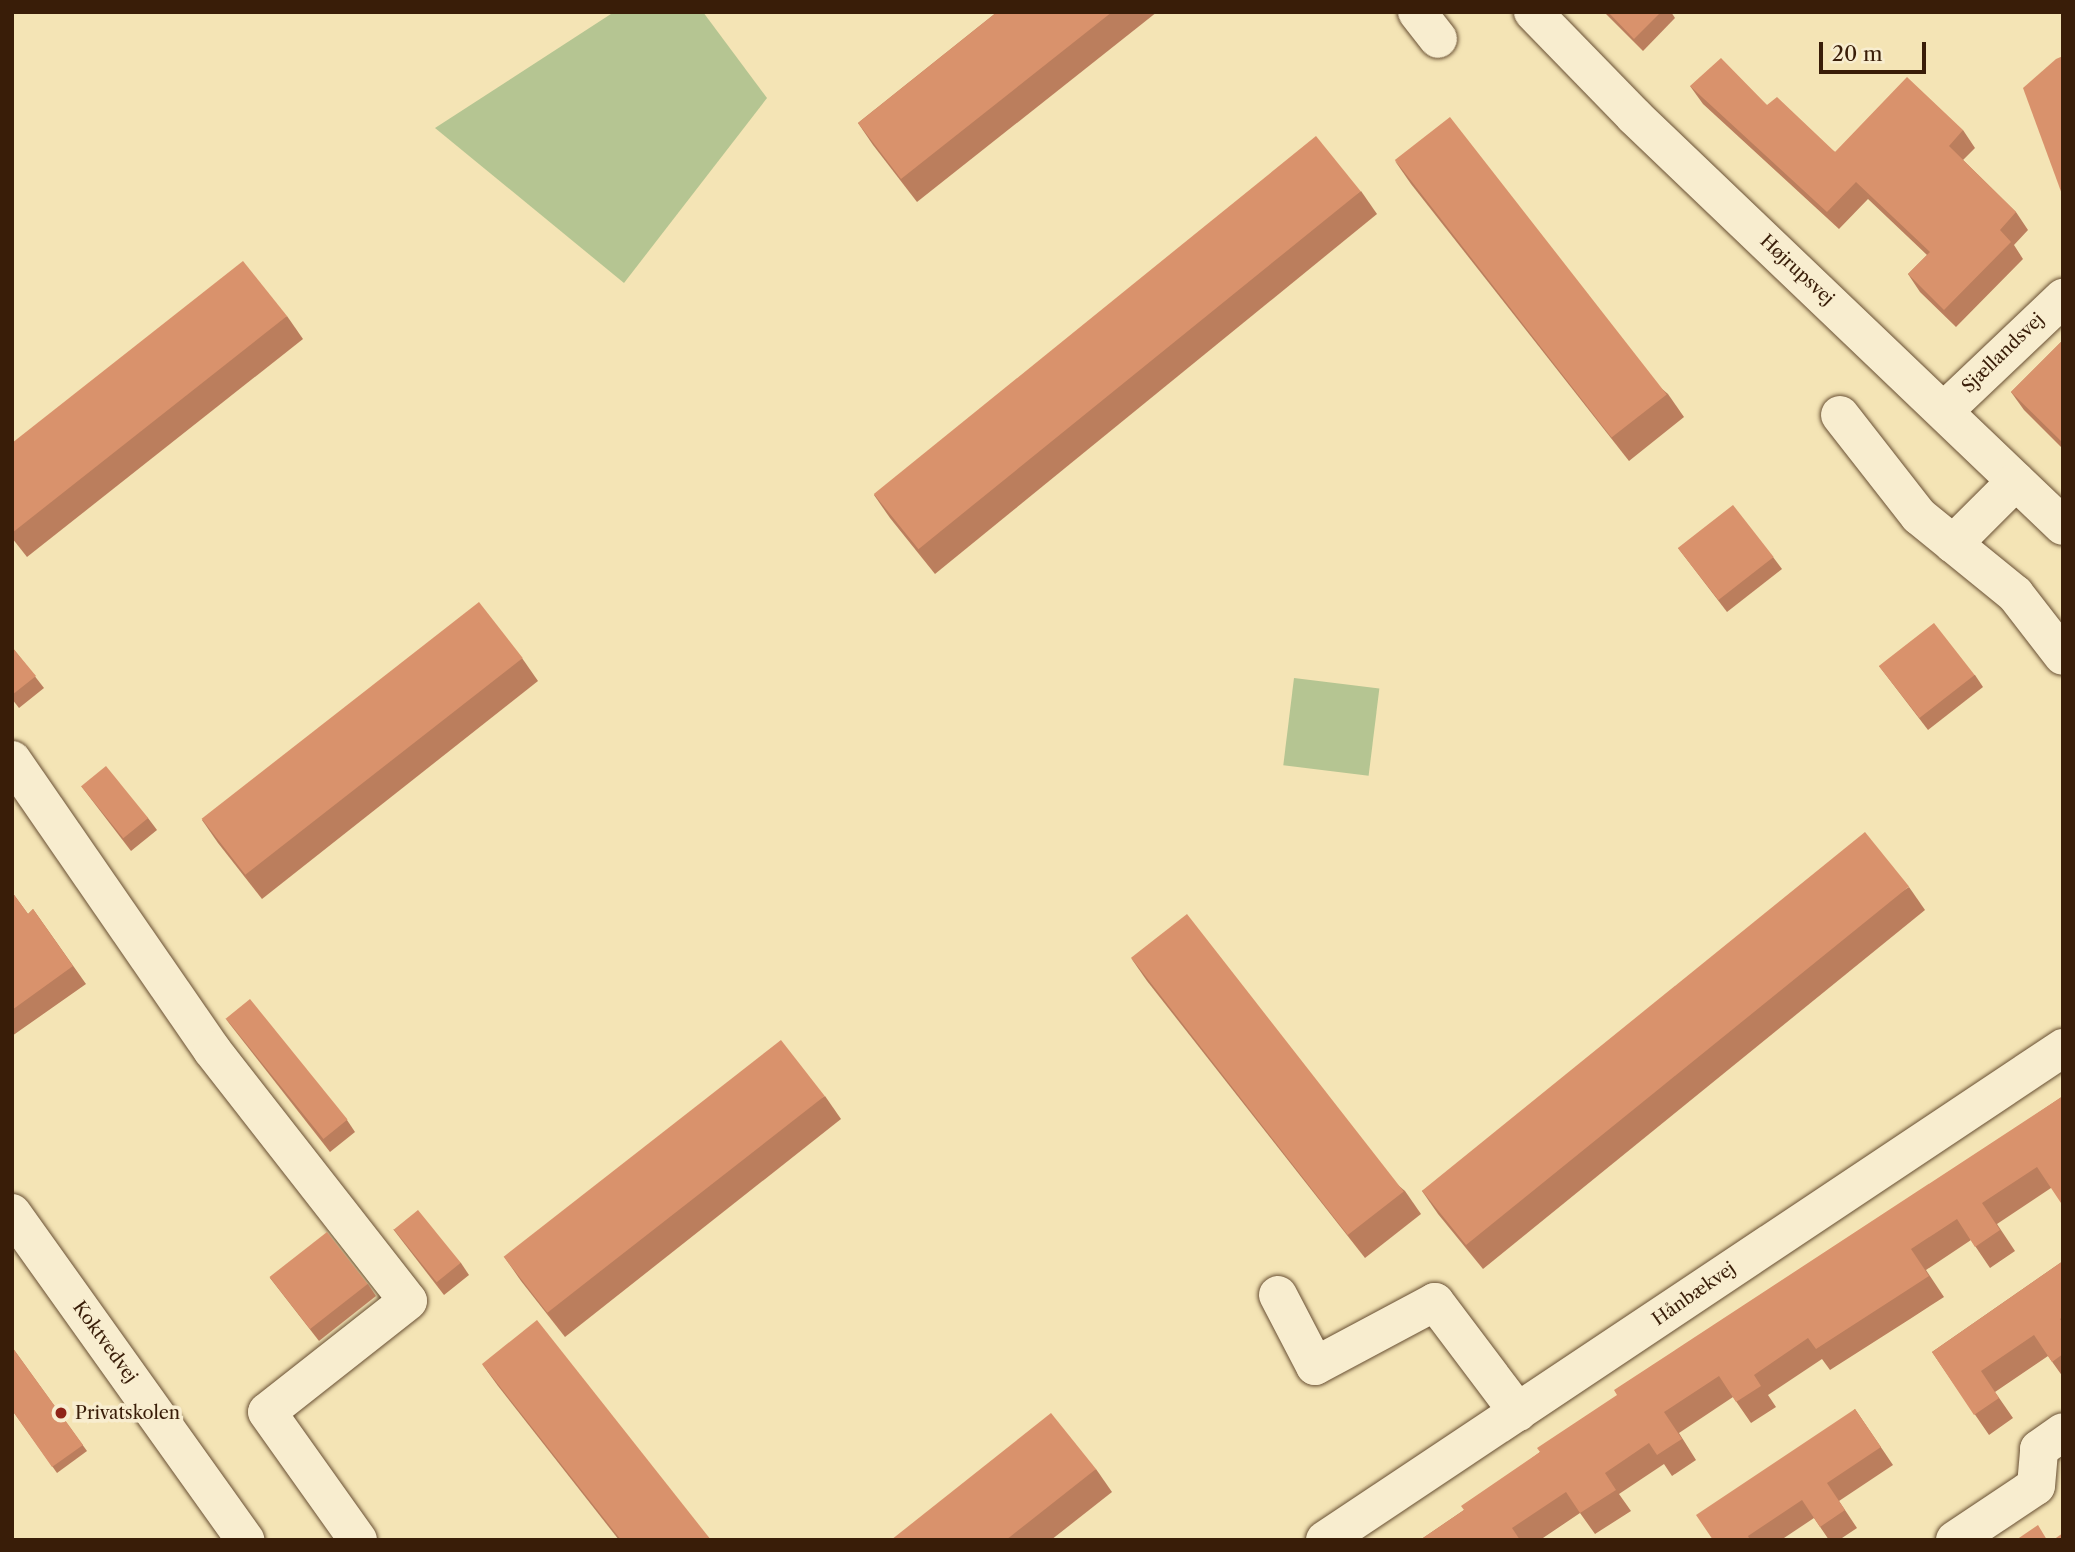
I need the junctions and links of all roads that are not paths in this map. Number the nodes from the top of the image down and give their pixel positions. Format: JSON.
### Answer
{"nodes":[{"id":1,"x":1533,"y":12,"type":"edge"},
{"id":2,"x":2063,"y":298,"type":"edge"},
{"id":3,"x":1945,"y":410,"type":"junction"},
{"id":4,"x":1840,"y":415,"type":"dead end"},
{"id":5,"x":2016,"y":481,"type":"junction"},
{"id":6,"x":2063,"y":526,"type":"edge"},
{"id":7,"x":1952,"y":544,"type":"junction"},
{"id":8,"x":2063,"y":656,"type":"edge"},
{"id":9,"x":12,"y":760,"type":"edge"},
{"id":10,"x":2063,"y":1048,"type":"edge"},
{"id":11,"x":12,"y":1213,"type":"edge"},
{"id":12,"x":1278,"y":1295,"type":"dead end"},
{"id":13,"x":1518,"y":1412,"type":"junction"},
{"id":14,"x":2063,"y":1432,"type":"edge"},
{"id":15,"x":246,"y":1540,"type":"edge"},
{"id":16,"x":358,"y":1540,"type":"edge"},
{"id":17,"x":1325,"y":1540,"type":"edge"},
{"id":18,"x":1955,"y":1540,"type":"edge"}],
"edges":[{"from":1,"to":3,"type":"street","name":"Højrupsvej"},
{"from":2,"to":3,"type":"street","name":"Sjællandsvej"},
{"from":3,"to":5,"type":"street","name":"Højrupsvej"},
{"from":4,"to":7,"type":"street"},
{"from":5,"to":6,"type":"street","name":"Højrupsvej"},
{"from":5,"to":7,"type":"street"},
{"from":7,"to":8,"type":"street"},
{"from":9,"to":16,"type":"street"},
{"from":10,"to":13,"type":"street","name":"Hånbækvej"},
{"from":11,"to":15,"type":"street","name":"Koktvedvej"},
{"from":12,"to":13,"type":"street"},
{"from":13,"to":17,"type":"street","name":"Hånbækvej"},
{"from":14,"to":18,"type":"street"}]}
